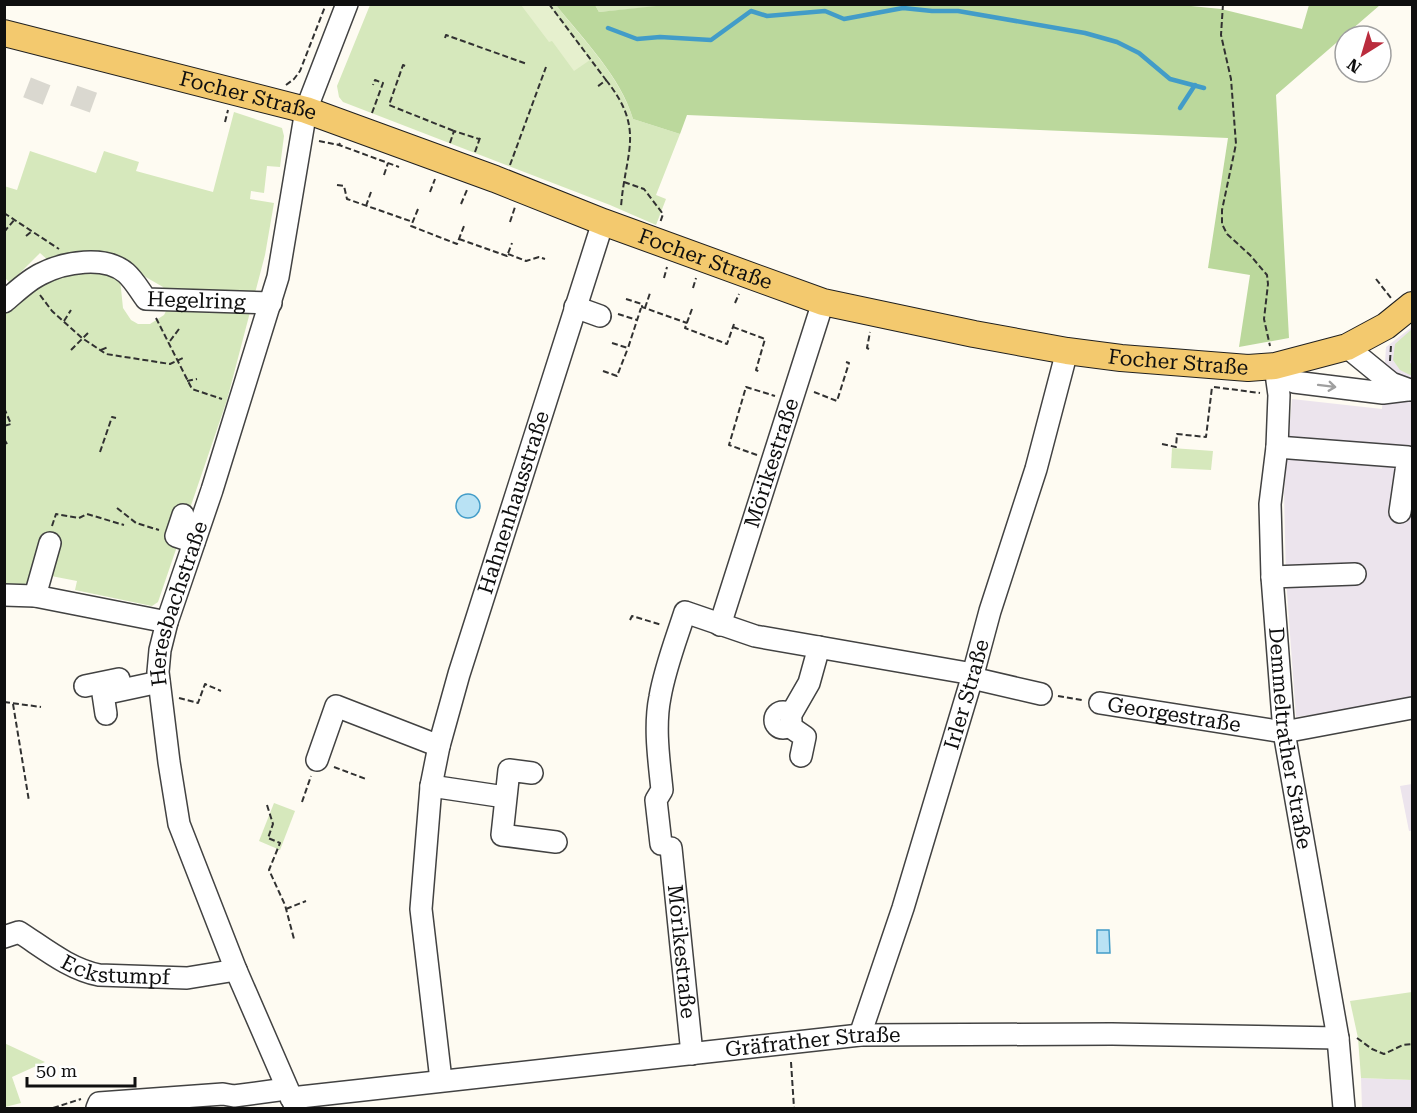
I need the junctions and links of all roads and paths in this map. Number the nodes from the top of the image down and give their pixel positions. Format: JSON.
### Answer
{"nodes":[{"id":1,"x":326,"y":4,"type":"edge"},
{"id":2,"x":347,"y":4,"type":"edge"},
{"id":3,"x":549,"y":4,"type":"edge"},
{"id":4,"x":1222,"y":4,"type":"edge"},
{"id":5,"x":4,"y":33,"type":"edge"},
{"id":6,"x":445,"y":38,"type":"dead end"},
{"id":7,"x":527,"y":64,"type":"dead end"},
{"id":8,"x":405,"y":66,"type":"dead end"},
{"id":9,"x":546,"y":67,"type":"dead end"},
{"id":10,"x":606,"y":80,"type":"junction"},
{"id":11,"x":373,"y":85,"type":"dead end"},
{"id":12,"x":285,"y":86,"type":"dead end"},
{"id":13,"x":597,"y":87,"type":"dead end"},
{"id":14,"x":230,"y":107,"type":"dead end"},
{"id":15,"x":306,"y":110,"type":"junction"},
{"id":16,"x":371,"y":116,"type":"dead end"},
{"id":17,"x":225,"y":122,"type":"dead end"},
{"id":18,"x":454,"y":131,"type":"junction"},
{"id":19,"x":450,"y":145,"type":"dead end"},
{"id":20,"x":475,"y":154,"type":"dead end"},
{"id":21,"x":388,"y":163,"type":"dead end"},
{"id":22,"x":509,"y":168,"type":"dead end"},
{"id":23,"x":384,"y":175,"type":"dead end"},
{"id":24,"x":435,"y":179,"type":"dead end"},
{"id":25,"x":624,"y":182,"type":"junction"},
{"id":26,"x":337,"y":185,"type":"dead end"},
{"id":27,"x":467,"y":190,"type":"dead end"},
{"id":28,"x":371,"y":192,"type":"dead end"},
{"id":29,"x":430,"y":192,"type":"dead end"},
{"id":30,"x":462,"y":204,"type":"dead end"},
{"id":31,"x":366,"y":206,"type":"junction"},
{"id":32,"x":515,"y":207,"type":"dead end"},
{"id":33,"x":418,"y":209,"type":"dead end"},
{"id":34,"x":4,"y":213,"type":"edge"},
{"id":35,"x":612,"y":218,"type":"junction"},
{"id":36,"x":15,"y":219,"type":"junction"},
{"id":37,"x":413,"y":222,"type":"junction"},
{"id":38,"x":510,"y":222,"type":"dead end"},
{"id":39,"x":464,"y":226,"type":"dead end"},
{"id":40,"x":658,"y":228,"type":"dead end"},
{"id":41,"x":32,"y":231,"type":"junction"},
{"id":42,"x":4,"y":232,"type":"edge"},
{"id":43,"x":26,"y":236,"type":"dead end"},
{"id":44,"x":52,"y":238,"type":"dead end"},
{"id":45,"x":459,"y":240,"type":"junction"},
{"id":46,"x":49,"y":243,"type":"junction"},
{"id":47,"x":512,"y":243,"type":"dead end"},
{"id":48,"x":508,"y":254,"type":"junction"},
{"id":49,"x":545,"y":259,"type":"dead end"},
{"id":50,"x":72,"y":264,"type":"junction"},
{"id":51,"x":668,"y":264,"type":"dead end"},
{"id":52,"x":697,"y":275,"type":"dead end"},
{"id":53,"x":664,"y":278,"type":"dead end"},
{"id":54,"x":1376,"y":279,"type":"dead end"},
{"id":55,"x":29,"y":281,"type":"junction"},
{"id":56,"x":693,"y":288,"type":"dead end"},
{"id":57,"x":740,"y":291,"type":"dead end"},
{"id":58,"x":650,"y":293,"type":"dead end"},
{"id":59,"x":146,"y":299,"type":"junction"},
{"id":60,"x":626,"y":299,"type":"dead end"},
{"id":61,"x":4,"y":302,"type":"edge"},
{"id":62,"x":823,"y":302,"type":"junction"},
{"id":63,"x":271,"y":303,"type":"junction"},
{"id":64,"x":735,"y":303,"type":"dead end"},
{"id":65,"x":1403,"y":303,"type":"edge"},
{"id":66,"x":575,"y":307,"type":"junction"},
{"id":67,"x":643,"y":307,"type":"junction"},
{"id":68,"x":692,"y":309,"type":"dead end"},
{"id":69,"x":71,"y":310,"type":"dead end"},
{"id":70,"x":600,"y":316,"type":"dead end"},
{"id":71,"x":64,"y":321,"type":"junction"},
{"id":72,"x":687,"y":323,"type":"junction"},
{"id":73,"x":179,"y":329,"type":"dead end"},
{"id":74,"x":870,"y":330,"type":"dead end"},
{"id":75,"x":88,"y":333,"type":"dead end"},
{"id":76,"x":82,"y":338,"type":"junction"},
{"id":77,"x":169,"y":341,"type":"junction"},
{"id":78,"x":1393,"y":342,"type":"dead end"},
{"id":79,"x":612,"y":343,"type":"dead end"},
{"id":80,"x":1347,"y":346,"type":"junction"},
{"id":81,"x":108,"y":347,"type":"dead end"},
{"id":82,"x":628,"y":348,"type":"junction"},
{"id":83,"x":869,"y":349,"type":"dead end"},
{"id":84,"x":71,"y":350,"type":"dead end"},
{"id":85,"x":100,"y":350,"type":"junction"},
{"id":86,"x":1067,"y":351,"type":"junction"},
{"id":87,"x":185,"y":357,"type":"dead end"},
{"id":88,"x":1274,"y":359,"type":"junction"},
{"id":89,"x":178,"y":360,"type":"junction"},
{"id":90,"x":158,"y":362,"type":"junction"},
{"id":91,"x":846,"y":362,"type":"dead end"},
{"id":92,"x":157,"y":368,"type":"dead end"},
{"id":93,"x":1391,"y":368,"type":"dead end"},
{"id":94,"x":603,"y":371,"type":"dead end"},
{"id":95,"x":760,"y":372,"type":"dead end"},
{"id":96,"x":197,"y":379,"type":"dead end"},
{"id":97,"x":188,"y":381,"type":"junction"},
{"id":98,"x":1203,"y":385,"type":"dead end"},
{"id":99,"x":816,"y":387,"type":"dead end"},
{"id":100,"x":1214,"y":387,"type":"junction"},
{"id":101,"x":1410,"y":390,"type":"edge"},
{"id":102,"x":1279,"y":395,"type":"junction"},
{"id":103,"x":792,"y":401,"type":"junction"},
{"id":104,"x":239,"y":404,"type":"junction"},
{"id":105,"x":4,"y":408,"type":"edge"},
{"id":106,"x":116,"y":418,"type":"dead end"},
{"id":107,"x":16,"y":422,"type":"dead end"},
{"id":108,"x":11,"y":423,"type":"junction"},
{"id":109,"x":4,"y":426,"type":"edge"},
{"id":110,"x":4,"y":439,"type":"edge"},
{"id":111,"x":7,"y":444,"type":"dead end"},
{"id":112,"x":1162,"y":444,"type":"dead end"},
{"id":113,"x":1277,"y":447,"type":"junction"},
{"id":114,"x":100,"y":452,"type":"dead end"},
{"id":115,"x":774,"y":460,"type":"junction"},
{"id":116,"x":117,"y":508,"type":"dead end"},
{"id":117,"x":1400,"y":512,"type":"dead end"},
{"id":118,"x":183,"y":514,"type":"dead end"},
{"id":119,"x":185,"y":539,"type":"junction"},
{"id":120,"x":50,"y":543,"type":"dead end"},
{"id":121,"x":1356,"y":574,"type":"dead end"},
{"id":122,"x":1272,"y":577,"type":"junction"},
{"id":123,"x":4,"y":595,"type":"edge"},
{"id":124,"x":35,"y":596,"type":"junction"},
{"id":125,"x":630,"y":620,"type":"dead end"},
{"id":126,"x":167,"y":622,"type":"junction"},
{"id":127,"x":682,"y":622,"type":"junction"},
{"id":128,"x":720,"y":626,"type":"junction"},
{"id":129,"x":819,"y":647,"type":"junction"},
{"id":130,"x":972,"y":676,"type":"junction"},
{"id":131,"x":159,"y":677,"type":"junction"},
{"id":132,"x":85,"y":686,"type":"dead end"},
{"id":133,"x":221,"y":691,"type":"dead end"},
{"id":134,"x":1041,"y":694,"type":"joint"},
{"id":135,"x":4,"y":702,"type":"edge"},
{"id":136,"x":198,"y":703,"type":"dead end"},
{"id":137,"x":1100,"y":703,"type":"joint"},
{"id":138,"x":13,"y":704,"type":"junction"},
{"id":139,"x":41,"y":707,"type":"dead end"},
{"id":140,"x":1413,"y":708,"type":"edge"},
{"id":141,"x":106,"y":714,"type":"dead end"},
{"id":142,"x":1284,"y":732,"type":"junction"},
{"id":143,"x":439,"y":746,"type":"junction"},
{"id":144,"x":801,"y":756,"type":"dead end"},
{"id":145,"x":317,"y":760,"type":"dead end"},
{"id":146,"x":532,"y":773,"type":"dead end"},
{"id":147,"x":431,"y":786,"type":"junction"},
{"id":148,"x":506,"y":797,"type":"junction"},
{"id":149,"x":29,"y":801,"type":"dead end"},
{"id":150,"x":267,"y":806,"type":"dead end"},
{"id":151,"x":556,"y":842,"type":"dead end"},
{"id":152,"x":306,"y":901,"type":"dead end"},
{"id":153,"x":286,"y":909,"type":"junction"},
{"id":154,"x":4,"y":937,"type":"edge"},
{"id":155,"x":294,"y":939,"type":"dead end"},
{"id":156,"x":236,"y":969,"type":"junction"},
{"id":157,"x":860,"y":1035,"type":"junction"},
{"id":158,"x":1338,"y":1038,"type":"junction"},
{"id":159,"x":788,"y":1044,"type":"junction"},
{"id":160,"x":1413,"y":1044,"type":"edge"},
{"id":161,"x":692,"y":1054,"type":"junction"},
{"id":162,"x":441,"y":1080,"type":"junction"},
{"id":163,"x":291,"y":1098,"type":"edge"},
{"id":164,"x":98,"y":1106,"type":"edge"},
{"id":165,"x":52,"y":1108,"type":"edge"},
{"id":166,"x":794,"y":1108,"type":"edge"},
{"id":167,"x":1344,"y":1108,"type":"edge"}],
"edges":[{"from":1,"to":12,"type":"path"},
{"from":2,"to":15,"type":"street","name":"Heresbachstraße"},
{"from":3,"to":10,"type":"path"},
{"from":4,"to":88,"type":"path"},
{"from":5,"to":15,"type":"main road","name":"Focher Straße"},
{"from":6,"to":7,"type":"path"},
{"from":8,"to":18,"type":"path"},
{"from":9,"to":22,"type":"path"},
{"from":10,"to":13,"type":"path"},
{"from":10,"to":25,"type":"path"},
{"from":11,"to":16,"type":"path"},
{"from":14,"to":17,"type":"path"},
{"from":15,"to":35,"type":"main road","name":"Focher Straße"},
{"from":15,"to":63,"type":"street","name":"Heresbachstraße"},
{"from":18,"to":19,"type":"path"},
{"from":18,"to":20,"type":"path"},
{"from":21,"to":23,"type":"path"},
{"from":24,"to":29,"type":"path"},
{"from":25,"to":35,"type":"path"},
{"from":25,"to":40,"type":"path"},
{"from":26,"to":31,"type":"path"},
{"from":27,"to":30,"type":"path"},
{"from":28,"to":31,"type":"path"},
{"from":31,"to":37,"type":"path"},
{"from":32,"to":38,"type":"path"},
{"from":33,"to":37,"type":"path"},
{"from":34,"to":36,"type":"path"},
{"from":35,"to":62,"type":"main road","name":"Focher Straße"},
{"from":35,"to":66,"type":"street","name":"Hahnenhausstraße"},
{"from":36,"to":41,"type":"path"},
{"from":36,"to":42,"type":"path"},
{"from":37,"to":45,"type":"path"},
{"from":39,"to":45,"type":"path"},
{"from":41,"to":43,"type":"path"},
{"from":41,"to":46,"type":"path"},
{"from":44,"to":46,"type":"path"},
{"from":45,"to":48,"type":"path"},
{"from":46,"to":50,"type":"path"},
{"from":47,"to":48,"type":"path"},
{"from":48,"to":49,"type":"path"},
{"from":50,"to":55,"type":"street","name":"Hegelring"},
{"from":50,"to":59,"type":"street","name":"Hegelring"},
{"from":51,"to":53,"type":"path"},
{"from":52,"to":56,"type":"path"},
{"from":54,"to":65,"type":"path"},
{"from":55,"to":61,"type":"street","name":"Hegelring"},
{"from":55,"to":71,"type":"path"},
{"from":57,"to":64,"type":"path"},
{"from":58,"to":67,"type":"path"},
{"from":59,"to":63,"type":"street","name":"Hegelring"},
{"from":59,"to":77,"type":"path"},
{"from":60,"to":67,"type":"path"},
{"from":62,"to":86,"type":"main road","name":"Focher Straße"},
{"from":62,"to":103,"type":"street","name":"Mörikestraße"},
{"from":63,"to":104,"type":"street","name":"Heresbachstraße"},
{"from":65,"to":80,"type":"main road","name":"Focher Straße"},
{"from":66,"to":70,"type":"street"},
{"from":66,"to":143,"type":"street","name":"Hahnenhausstraße"},
{"from":67,"to":72,"type":"path"},
{"from":67,"to":82,"type":"path"},
{"from":68,"to":72,"type":"path"},
{"from":69,"to":71,"type":"path"},
{"from":71,"to":76,"type":"path"},
{"from":72,"to":95,"type":"path"},
{"from":73,"to":77,"type":"path"},
{"from":74,"to":83,"type":"path"},
{"from":75,"to":76,"type":"path"},
{"from":76,"to":84,"type":"path"},
{"from":76,"to":85,"type":"path"},
{"from":77,"to":89,"type":"path"},
{"from":78,"to":93,"type":"path"},
{"from":79,"to":82,"type":"path"},
{"from":80,"to":88,"type":"main road","name":"Focher Straße"},
{"from":80,"to":101,"type":"street"},
{"from":81,"to":85,"type":"path"},
{"from":82,"to":94,"type":"path"},
{"from":85,"to":90,"type":"path"},
{"from":86,"to":88,"type":"main road","name":"Focher Straße"},
{"from":86,"to":130,"type":"street","name":"Irler Straße"},
{"from":87,"to":89,"type":"path"},
{"from":88,"to":101,"type":"street","one_way":true},
{"from":88,"to":102,"type":"street","name":"Demmeltrather Straße"},
{"from":89,"to":90,"type":"path"},
{"from":89,"to":97,"type":"path"},
{"from":90,"to":92,"type":"path"},
{"from":91,"to":99,"type":"path"},
{"from":96,"to":97,"type":"path"},
{"from":97,"to":104,"type":"path"},
{"from":98,"to":100,"type":"path"},
{"from":100,"to":102,"type":"path"},
{"from":100,"to":112,"type":"path"},
{"from":102,"to":113,"type":"street","name":"Demmeltrather Straße"},
{"from":103,"to":115,"type":"street","name":"Mörikestraße"},
{"from":103,"to":115,"type":"path"},
{"from":104,"to":119,"type":"street","name":"Heresbachstraße"},
{"from":105,"to":108,"type":"path"},
{"from":106,"to":114,"type":"path"},
{"from":107,"to":108,"type":"path"},
{"from":108,"to":109,"type":"path"},
{"from":110,"to":111,"type":"path"},
{"from":113,"to":117,"type":"street"},
{"from":113,"to":122,"type":"street","name":"Demmeltrather Straße"},
{"from":115,"to":128,"type":"street","name":"Mörikestraße"},
{"from":116,"to":119,"type":"path"},
{"from":118,"to":119,"type":"street"},
{"from":119,"to":126,"type":"street","name":"Heresbachstraße"},
{"from":120,"to":124,"type":"street"},
{"from":121,"to":122,"type":"street"},
{"from":122,"to":142,"type":"street","name":"Demmeltrather Straße"},
{"from":123,"to":124,"type":"street"},
{"from":124,"to":126,"type":"street"},
{"from":125,"to":127,"type":"path"},
{"from":126,"to":131,"type":"street","name":"Heresbachstraße"},
{"from":127,"to":128,"type":"street"},
{"from":127,"to":161,"type":"street","name":"Mörikestraße"},
{"from":128,"to":129,"type":"street"},
{"from":129,"to":130,"type":"street"},
{"from":129,"to":144,"type":"street"},
{"from":130,"to":134,"type":"street"},
{"from":130,"to":157,"type":"street","name":"Irler Straße"},
{"from":131,"to":132,"type":"street"},
{"from":131,"to":141,"type":"street"},
{"from":131,"to":156,"type":"street","name":"Heresbachstraße"},
{"from":133,"to":136,"type":"path"},
{"from":134,"to":137,"type":"path","name":"Georgestraße"},
{"from":135,"to":138,"type":"path"},
{"from":137,"to":142,"type":"street","name":"Georgestraße"},
{"from":138,"to":139,"type":"path"},
{"from":138,"to":149,"type":"path"},
{"from":140,"to":142,"type":"street","name":"Georgestraße"},
{"from":142,"to":158,"type":"street","name":"Demmeltrather Straße"},
{"from":143,"to":145,"type":"street"},
{"from":143,"to":147,"type":"street","name":"Hahnenhausstraße"},
{"from":146,"to":148,"type":"street"},
{"from":147,"to":148,"type":"street"},
{"from":147,"to":162,"type":"street","name":"Hahnenhausstraße"},
{"from":148,"to":151,"type":"street"},
{"from":150,"to":153,"type":"path"},
{"from":152,"to":153,"type":"path"},
{"from":153,"to":155,"type":"path"},
{"from":154,"to":156,"type":"street","name":"Eckstumpf"},
{"from":156,"to":163,"type":"street","name":"Heresbachstraße"},
{"from":157,"to":158,"type":"street","name":"Gräfrather Straße"},
{"from":157,"to":159,"type":"street","name":"Gräfrather Straße"},
{"from":158,"to":160,"type":"path"},
{"from":158,"to":167,"type":"street","name":"Demmeltrather Straße"},
{"from":159,"to":161,"type":"street","name":"Gräfrather Straße"},
{"from":159,"to":166,"type":"path"},
{"from":161,"to":162,"type":"street","name":"Gräfrather Straße"},
{"from":162,"to":163,"type":"street","name":"Gräfrather Straße"},
{"from":163,"to":164,"type":"street"},
{"from":164,"to":165,"type":"path"}]}
